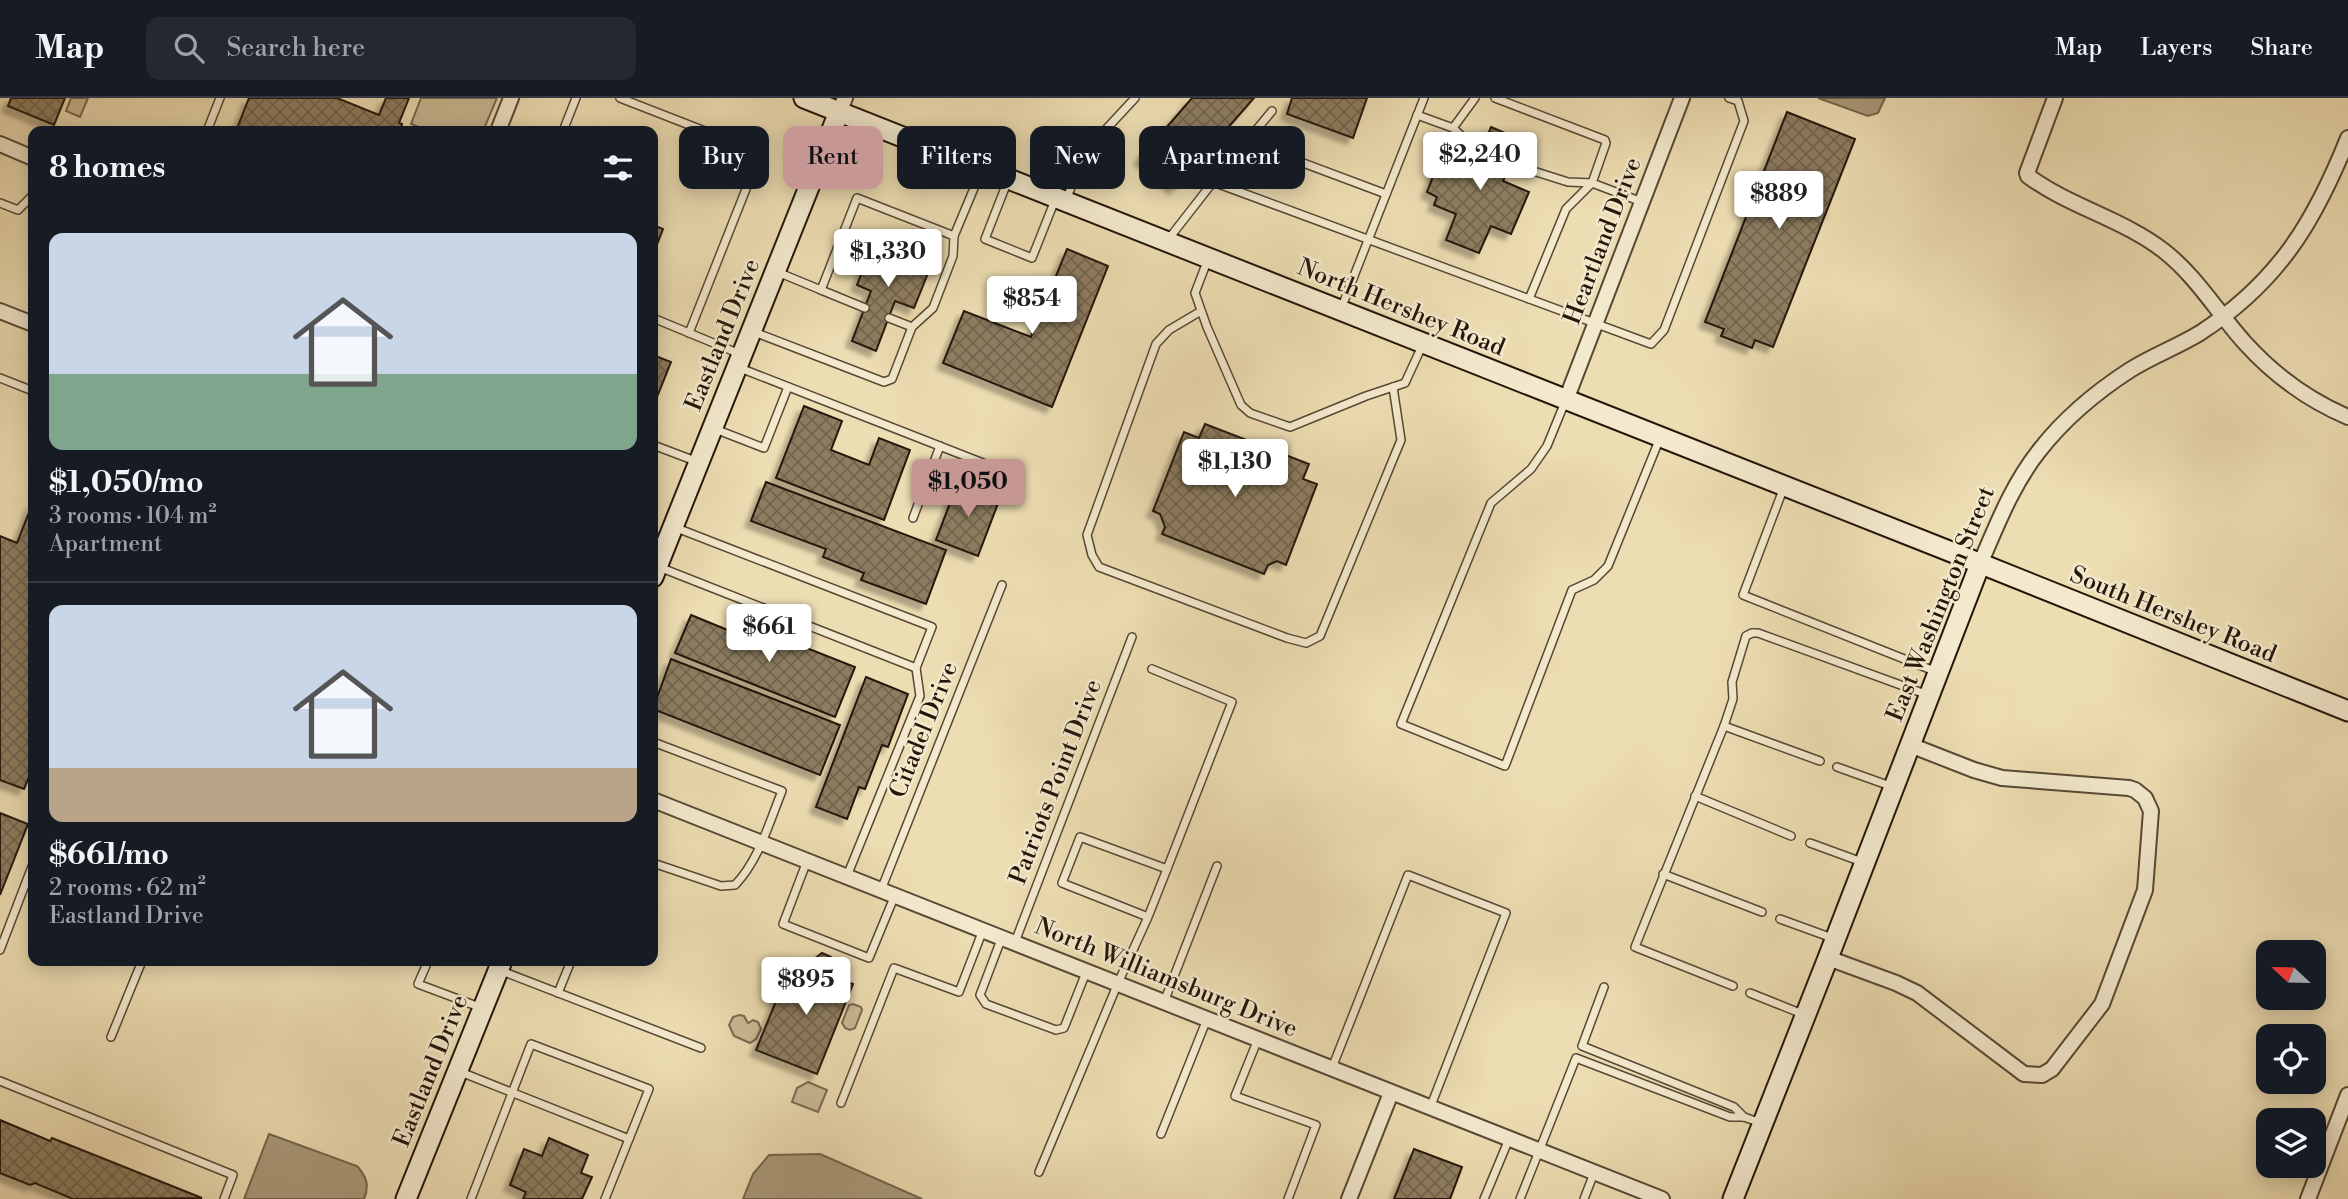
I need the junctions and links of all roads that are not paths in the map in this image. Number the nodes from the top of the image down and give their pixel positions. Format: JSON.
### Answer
{"nodes":[{"id":1,"x":220,"y":98,"type":"edge"},
{"id":2,"x":511,"y":98,"type":"edge"},
{"id":3,"x":576,"y":98,"type":"edge"},
{"id":4,"x":620,"y":98,"type":"edge"},
{"id":5,"x":804,"y":98,"type":"edge"},
{"id":6,"x":1135,"y":98,"type":"edge"},
{"id":7,"x":1424,"y":98,"type":"edge"},
{"id":8,"x":1475,"y":98,"type":"edge"},
{"id":9,"x":1495,"y":98,"type":"edge"},
{"id":10,"x":1682,"y":98,"type":"edge"},
{"id":11,"x":1729,"y":98,"type":"edge"},
{"id":12,"x":2055,"y":98,"type":"edge"},
{"id":13,"x":842,"y":105,"type":"edge"},
{"id":14,"x":1272,"y":111,"type":"dead end"},
{"id":15,"x":1417,"y":115,"type":"junction"},
{"id":16,"x":209,"y":126,"type":"edge"},
{"id":17,"x":500,"y":126,"type":"edge"},
{"id":18,"x":565,"y":126,"type":"edge"},
{"id":19,"x":1260,"y":126,"type":"edge"},
{"id":20,"x":1453,"y":128,"type":"junction"},
{"id":21,"x":897,"y":130,"type":"edge"},
{"id":22,"x":2348,"y":138,"type":"edge"},
{"id":23,"x":0,"y":144,"type":"edge"},
{"id":24,"x":1480,"y":153,"type":"dead end"},
{"id":25,"x":2345,"y":154,"type":"edge"},
{"id":26,"x":28,"y":156,"type":"edge"},
{"id":27,"x":1305,"y":164,"type":"edge"},
{"id":28,"x":1511,"y":164,"type":"dead end"},
{"id":29,"x":1016,"y":182,"type":"edge"},
{"id":30,"x":1592,"y":183,"type":"junction"},
{"id":31,"x":974,"y":189,"type":"edge"},
{"id":32,"x":1004,"y":189,"type":"edge"},
{"id":33,"x":1208,"y":189,"type":"edge"},
{"id":34,"x":1232,"y":189,"type":"edge"},
{"id":35,"x":1386,"y":194,"type":"junction"},
{"id":36,"x":28,"y":200,"type":"edge"},
{"id":37,"x":1061,"y":200,"type":"junction"},
{"id":38,"x":1642,"y":202,"type":"junction"},
{"id":39,"x":0,"y":203,"type":"edge"},
{"id":40,"x":954,"y":236,"type":"junction"},
{"id":41,"x":1369,"y":240,"type":"junction"},
{"id":42,"x":1167,"y":242,"type":"junction"},
{"id":43,"x":1208,"y":258,"type":"junction"},
{"id":44,"x":775,"y":271,"type":"junction"},
{"id":45,"x":821,"y":290,"type":"junction"},
{"id":46,"x":1530,"y":299,"type":"junction"},
{"id":47,"x":865,"y":308,"type":"dead end"},
{"id":48,"x":1341,"y":310,"type":"junction"},
{"id":49,"x":0,"y":311,"type":"edge"},
{"id":50,"x":1201,"y":311,"type":"junction"},
{"id":51,"x":2224,"y":316,"type":"junction"},
{"id":52,"x":888,"y":318,"type":"dead end"},
{"id":53,"x":658,"y":320,"type":"edge"},
{"id":54,"x":28,"y":322,"type":"edge"},
{"id":55,"x":1595,"y":324,"type":"junction"},
{"id":56,"x":912,"y":327,"type":"junction"},
{"id":57,"x":750,"y":330,"type":"junction"},
{"id":58,"x":689,"y":333,"type":"junction"},
{"id":59,"x":1423,"y":343,"type":"junction"},
{"id":60,"x":738,"y":360,"type":"junction"},
{"id":61,"x":0,"y":378,"type":"edge"},
{"id":62,"x":788,"y":387,"type":"junction"},
{"id":63,"x":1393,"y":387,"type":"junction"},
{"id":64,"x":28,"y":389,"type":"edge"},
{"id":65,"x":1566,"y":400,"type":"junction"},
{"id":66,"x":2348,"y":417,"type":"edge"},
{"id":67,"x":712,"y":428,"type":"junction"},
{"id":68,"x":1661,"y":437,"type":"junction"},
{"id":69,"x":940,"y":446,"type":"junction"},
{"id":70,"x":658,"y":447,"type":"edge"},
{"id":71,"x":699,"y":463,"type":"junction"},
{"id":72,"x":1006,"y":472,"type":"dead end"},
{"id":73,"x":1785,"y":486,"type":"junction"},
{"id":74,"x":913,"y":518,"type":"dead end"},
{"id":75,"x":673,"y":527,"type":"junction"},
{"id":76,"x":658,"y":560,"type":"edge"},
{"id":77,"x":1980,"y":564,"type":"junction"},
{"id":78,"x":658,"y":571,"type":"edge"},
{"id":79,"x":1002,"y":584,"type":"dead end"},
{"id":80,"x":1132,"y":637,"type":"dead end"},
{"id":81,"x":916,"y":668,"type":"junction"},
{"id":82,"x":1152,"y":669,"type":"dead end"},
{"id":83,"x":1938,"y":672,"type":"junction"},
{"id":84,"x":1929,"y":695,"type":"junction"},
{"id":85,"x":2348,"y":711,"type":"edge"},
{"id":86,"x":1724,"y":726,"type":"junction"},
{"id":87,"x":658,"y":743,"type":"edge"},
{"id":88,"x":1910,"y":745,"type":"junction"},
{"id":89,"x":1820,"y":761,"type":"dead end"},
{"id":90,"x":1837,"y":767,"type":"dead end"},
{"id":91,"x":1893,"y":788,"type":"junction"},
{"id":92,"x":1695,"y":796,"type":"junction"},
{"id":93,"x":658,"y":802,"type":"edge"},
{"id":94,"x":1791,"y":836,"type":"dead end"},
{"id":95,"x":761,"y":842,"type":"junction"},
{"id":96,"x":1810,"y":844,"type":"dead end"},
{"id":97,"x":807,"y":861,"type":"junction"},
{"id":98,"x":1864,"y":863,"type":"junction"},
{"id":99,"x":658,"y":865,"type":"edge"},
{"id":100,"x":1217,"y":866,"type":"dead end"},
{"id":101,"x":1167,"y":869,"type":"junction"},
{"id":102,"x":1662,"y":874,"type":"junction"},
{"id":103,"x":847,"y":876,"type":"junction"},
{"id":104,"x":28,"y":877,"type":"edge"},
{"id":105,"x":888,"y":892,"type":"junction"},
{"id":106,"x":1762,"y":912,"type":"dead end"},
{"id":107,"x":1148,"y":917,"type":"junction"},
{"id":108,"x":1780,"y":919,"type":"dead end"},
{"id":109,"x":983,"y":929,"type":"junction"},
{"id":110,"x":1009,"y":939,"type":"junction"},
{"id":111,"x":1832,"y":949,"type":"junction"},
{"id":112,"x":0,"y":950,"type":"edge"},
{"id":113,"x":138,"y":966,"type":"edge"},
{"id":114,"x":426,"y":966,"type":"edge"},
{"id":115,"x":500,"y":966,"type":"edge"},
{"id":116,"x":502,"y":966,"type":"edge"},
{"id":117,"x":569,"y":966,"type":"edge"},
{"id":118,"x":1087,"y":970,"type":"junction"},
{"id":119,"x":1118,"y":983,"type":"junction"},
{"id":120,"x":1733,"y":985,"type":"dead end"},
{"id":121,"x":1604,"y":987,"type":"dead end"},
{"id":122,"x":558,"y":993,"type":"junction"},
{"id":123,"x":1751,"y":993,"type":"dead end"},
{"id":124,"x":1164,"y":1002,"type":"junction"},
{"id":125,"x":482,"y":1008,"type":"junction"},
{"id":126,"x":1806,"y":1016,"type":"junction"},
{"id":127,"x":1207,"y":1019,"type":"junction"},
{"id":128,"x":111,"y":1037,"type":"dead end"},
{"id":129,"x":1258,"y":1039,"type":"junction"},
{"id":130,"x":701,"y":1048,"type":"dead end"},
{"id":131,"x":1331,"y":1069,"type":"junction"},
{"id":132,"x":457,"y":1071,"type":"junction"},
{"id":133,"x":0,"y":1081,"type":"edge"},
{"id":134,"x":512,"y":1092,"type":"junction"},
{"id":135,"x":1391,"y":1093,"type":"junction"},
{"id":136,"x":2348,"y":1095,"type":"edge"},
{"id":137,"x":841,"y":1103,"type":"dead end"},
{"id":138,"x":1430,"y":1108,"type":"junction"},
{"id":139,"x":1744,"y":1116,"type":"junction"},
{"id":140,"x":1763,"y":1124,"type":"junction"},
{"id":141,"x":1161,"y":1134,"type":"dead end"},
{"id":142,"x":629,"y":1139,"type":"junction"},
{"id":143,"x":1509,"y":1139,"type":"junction"},
{"id":144,"x":1540,"y":1151,"type":"junction"},
{"id":145,"x":1039,"y":1172,"type":"dead end"},
{"id":146,"x":1594,"y":1173,"type":"junction"},
{"id":147,"x":223,"y":1199,"type":"edge"},
{"id":148,"x":406,"y":1199,"type":"edge"},
{"id":149,"x":471,"y":1199,"type":"edge"},
{"id":150,"x":606,"y":1199,"type":"edge"},
{"id":151,"x":1288,"y":1199,"type":"edge"},
{"id":152,"x":1349,"y":1199,"type":"edge"},
{"id":153,"x":1484,"y":1199,"type":"edge"},
{"id":154,"x":1520,"y":1199,"type":"edge"},
{"id":155,"x":1584,"y":1199,"type":"edge"},
{"id":156,"x":1662,"y":1199,"type":"edge"},
{"id":157,"x":1732,"y":1199,"type":"edge"},
{"id":158,"x":2308,"y":1199,"type":"edge"}],
"edges":[{"from":1,"to":16,"type":"lane"},
{"from":2,"to":17,"type":"street"},
{"from":3,"to":18,"type":"lane"},
{"from":4,"to":58,"type":"lane"},
{"from":5,"to":13,"type":"main road","name":"North Hershey Road"},
{"from":6,"to":37,"type":"lane"},
{"from":7,"to":15,"type":"lane"},
{"from":8,"to":20,"type":"lane"},
{"from":9,"to":30,"type":"lane"},
{"from":10,"to":38,"type":"street","name":"Heartland Drive"},
{"from":11,"to":55,"type":"lane"},
{"from":12,"to":51,"type":"street"},
{"from":13,"to":21,"type":"main road","name":"North Hershey Road"},
{"from":13,"to":44,"type":"main road","name":"Eastland Drive"},
{"from":14,"to":19,"type":"lane"},
{"from":15,"to":20,"type":"lane"},
{"from":15,"to":35,"type":"lane"},
{"from":20,"to":24,"type":"lane"},
{"from":22,"to":25,"type":"street","name":"East Washington Street"},
{"from":23,"to":26,"type":"street"},
{"from":25,"to":51,"type":"street","name":"East Washington Street"},
{"from":27,"to":35,"type":"lane"},
{"from":28,"to":30,"type":"lane"},
{"from":29,"to":37,"type":"main road","name":"North Hershey Road"},
{"from":30,"to":38,"type":"lane"},
{"from":30,"to":46,"type":"lane"},
{"from":31,"to":40,"type":"lane"},
{"from":32,"to":37,"type":"lane"},
{"from":33,"to":42,"type":"lane"},
{"from":34,"to":41,"type":"lane"},
{"from":35,"to":41,"type":"lane"},
{"from":36,"to":39,"type":"lane"},
{"from":37,"to":42,"type":"main road","name":"North Hershey Road"},
{"from":38,"to":55,"type":"street","name":"Heartland Drive"},
{"from":40,"to":45,"type":"lane"},
{"from":40,"to":56,"type":"lane"},
{"from":41,"to":46,"type":"lane"},
{"from":41,"to":48,"type":"lane"},
{"from":42,"to":43,"type":"main road","name":"North Hershey Road"},
{"from":43,"to":48,"type":"main road","name":"North Hershey Road"},
{"from":43,"to":50,"type":"lane"},
{"from":44,"to":45,"type":"lane"},
{"from":44,"to":57,"type":"main road","name":"Eastland Drive"},
{"from":45,"to":47,"type":"lane"},
{"from":46,"to":55,"type":"lane"},
{"from":48,"to":59,"type":"main road","name":"North Hershey Road"},
{"from":49,"to":54,"type":"street"},
{"from":50,"to":63,"type":"lane"},
{"from":50,"to":63,"type":"lane"},
{"from":51,"to":66,"type":"street"},
{"from":51,"to":77,"type":"street","name":"East Washington Street"},
{"from":52,"to":56,"type":"lane"},
{"from":53,"to":58,"type":"lane"},
{"from":55,"to":65,"type":"street","name":"Heartland Drive"},
{"from":56,"to":57,"type":"lane"},
{"from":57,"to":60,"type":"main road","name":"Eastland Drive"},
{"from":58,"to":60,"type":"lane"},
{"from":59,"to":63,"type":"lane"},
{"from":59,"to":65,"type":"main road","name":"North Hershey Road"},
{"from":60,"to":62,"type":"lane"},
{"from":60,"to":67,"type":"main road","name":"Eastland Drive"},
{"from":61,"to":64,"type":"lane"},
{"from":62,"to":67,"type":"lane"},
{"from":62,"to":69,"type":"lane"},
{"from":65,"to":68,"type":"main road","name":"North Hershey Road"},
{"from":65,"to":68,"type":"lane"},
{"from":67,"to":71,"type":"main road","name":"Eastland Drive"},
{"from":68,"to":73,"type":"main road","name":"North Hershey Road"},
{"from":69,"to":72,"type":"lane"},
{"from":69,"to":74,"type":"lane"},
{"from":70,"to":71,"type":"lane"},
{"from":71,"to":75,"type":"main road","name":"Eastland Drive"},
{"from":73,"to":77,"type":"main road","name":"North Hershey Road"},
{"from":73,"to":83,"type":"lane"},
{"from":75,"to":76,"type":"main road","name":"Eastland Drive"},
{"from":75,"to":81,"type":"lane"},
{"from":77,"to":83,"type":"main road","name":"East Washington Street"},
{"from":77,"to":85,"type":"main road","name":"South Hershey Road"},
{"from":78,"to":81,"type":"lane"},
{"from":79,"to":105,"type":"lane","name":"Citadel Drive"},
{"from":80,"to":110,"type":"lane","name":"Patriots Point Drive"},
{"from":81,"to":103,"type":"lane"},
{"from":82,"to":101,"type":"lane"},
{"from":83,"to":84,"type":"main road","name":"East Washington Street"},
{"from":84,"to":86,"type":"lane"},
{"from":84,"to":88,"type":"main road","name":"East Washington Street"},
{"from":86,"to":89,"type":"lane"},
{"from":86,"to":92,"type":"lane"},
{"from":87,"to":95,"type":"lane"},
{"from":88,"to":91,"type":"main road","name":"East Washington Street"},
{"from":88,"to":111,"type":"street"},
{"from":90,"to":91,"type":"lane"},
{"from":91,"to":98,"type":"main road","name":"East Washington Street"},
{"from":92,"to":94,"type":"lane"},
{"from":92,"to":102,"type":"lane"},
{"from":93,"to":95,"type":"street","name":"North Williamsburg Drive"},
{"from":95,"to":97,"type":"street","name":"North Williamsburg Drive"},
{"from":95,"to":99,"type":"lane"},
{"from":96,"to":98,"type":"lane"},
{"from":97,"to":103,"type":"street","name":"North Williamsburg Drive"},
{"from":97,"to":105,"type":"lane","name":"Citadel Drive"},
{"from":98,"to":111,"type":"main road","name":"East Washington Street"},
{"from":100,"to":124,"type":"lane"},
{"from":101,"to":107,"type":"lane"},
{"from":101,"to":107,"type":"lane"},
{"from":102,"to":106,"type":"lane"},
{"from":102,"to":120,"type":"lane"},
{"from":103,"to":105,"type":"street","name":"North Williamsburg Drive"},
{"from":104,"to":112,"type":"lane"},
{"from":105,"to":109,"type":"street","name":"North Williamsburg Drive"},
{"from":107,"to":119,"type":"lane"},
{"from":108,"to":111,"type":"lane"},
{"from":109,"to":110,"type":"street","name":"North Williamsburg Drive"},
{"from":109,"to":137,"type":"lane"},
{"from":110,"to":118,"type":"street","name":"North Williamsburg Drive"},
{"from":110,"to":118,"type":"lane","name":"Patriots Point Drive"},
{"from":111,"to":126,"type":"main road","name":"East Washington Street"},
{"from":113,"to":128,"type":"lane"},
{"from":114,"to":125,"type":"lane"},
{"from":115,"to":125,"type":"main road","name":"Eastland Drive"},
{"from":116,"to":122,"type":"lane"},
{"from":117,"to":122,"type":"lane"},
{"from":118,"to":119,"type":"street","name":"North Williamsburg Drive"},
{"from":119,"to":124,"type":"street","name":"North Williamsburg Drive"},
{"from":119,"to":145,"type":"lane"},
{"from":121,"to":139,"type":"lane"},
{"from":122,"to":130,"type":"lane"},
{"from":123,"to":126,"type":"lane"},
{"from":124,"to":127,"type":"street","name":"North Williamsburg Drive"},
{"from":125,"to":132,"type":"main road","name":"Eastland Drive"},
{"from":126,"to":140,"type":"main road","name":"East Washington Street"},
{"from":127,"to":129,"type":"street","name":"North Williamsburg Drive"},
{"from":127,"to":141,"type":"lane"},
{"from":129,"to":131,"type":"street","name":"North Williamsburg Drive"},
{"from":129,"to":151,"type":"lane"},
{"from":131,"to":135,"type":"street","name":"North Williamsburg Drive"},
{"from":131,"to":138,"type":"lane"},
{"from":132,"to":134,"type":"lane"},
{"from":132,"to":148,"type":"main road","name":"Eastland Drive"},
{"from":133,"to":147,"type":"lane"},
{"from":134,"to":142,"type":"lane"},
{"from":134,"to":142,"type":"lane"},
{"from":134,"to":149,"type":"lane"},
{"from":135,"to":138,"type":"street","name":"North Williamsburg Drive"},
{"from":135,"to":152,"type":"street"},
{"from":136,"to":158,"type":"street"},
{"from":138,"to":143,"type":"street","name":"North Williamsburg Drive"},
{"from":139,"to":140,"type":"lane"},
{"from":139,"to":144,"type":"lane"},
{"from":140,"to":157,"type":"main road","name":"East Washington Street"},
{"from":142,"to":150,"type":"lane"},
{"from":143,"to":144,"type":"street","name":"North Williamsburg Drive"},
{"from":143,"to":153,"type":"lane"},
{"from":144,"to":146,"type":"street","name":"North Williamsburg Drive"},
{"from":144,"to":154,"type":"lane"},
{"from":146,"to":155,"type":"lane"},
{"from":146,"to":156,"type":"street","name":"North Williamsburg Drive"}]}
